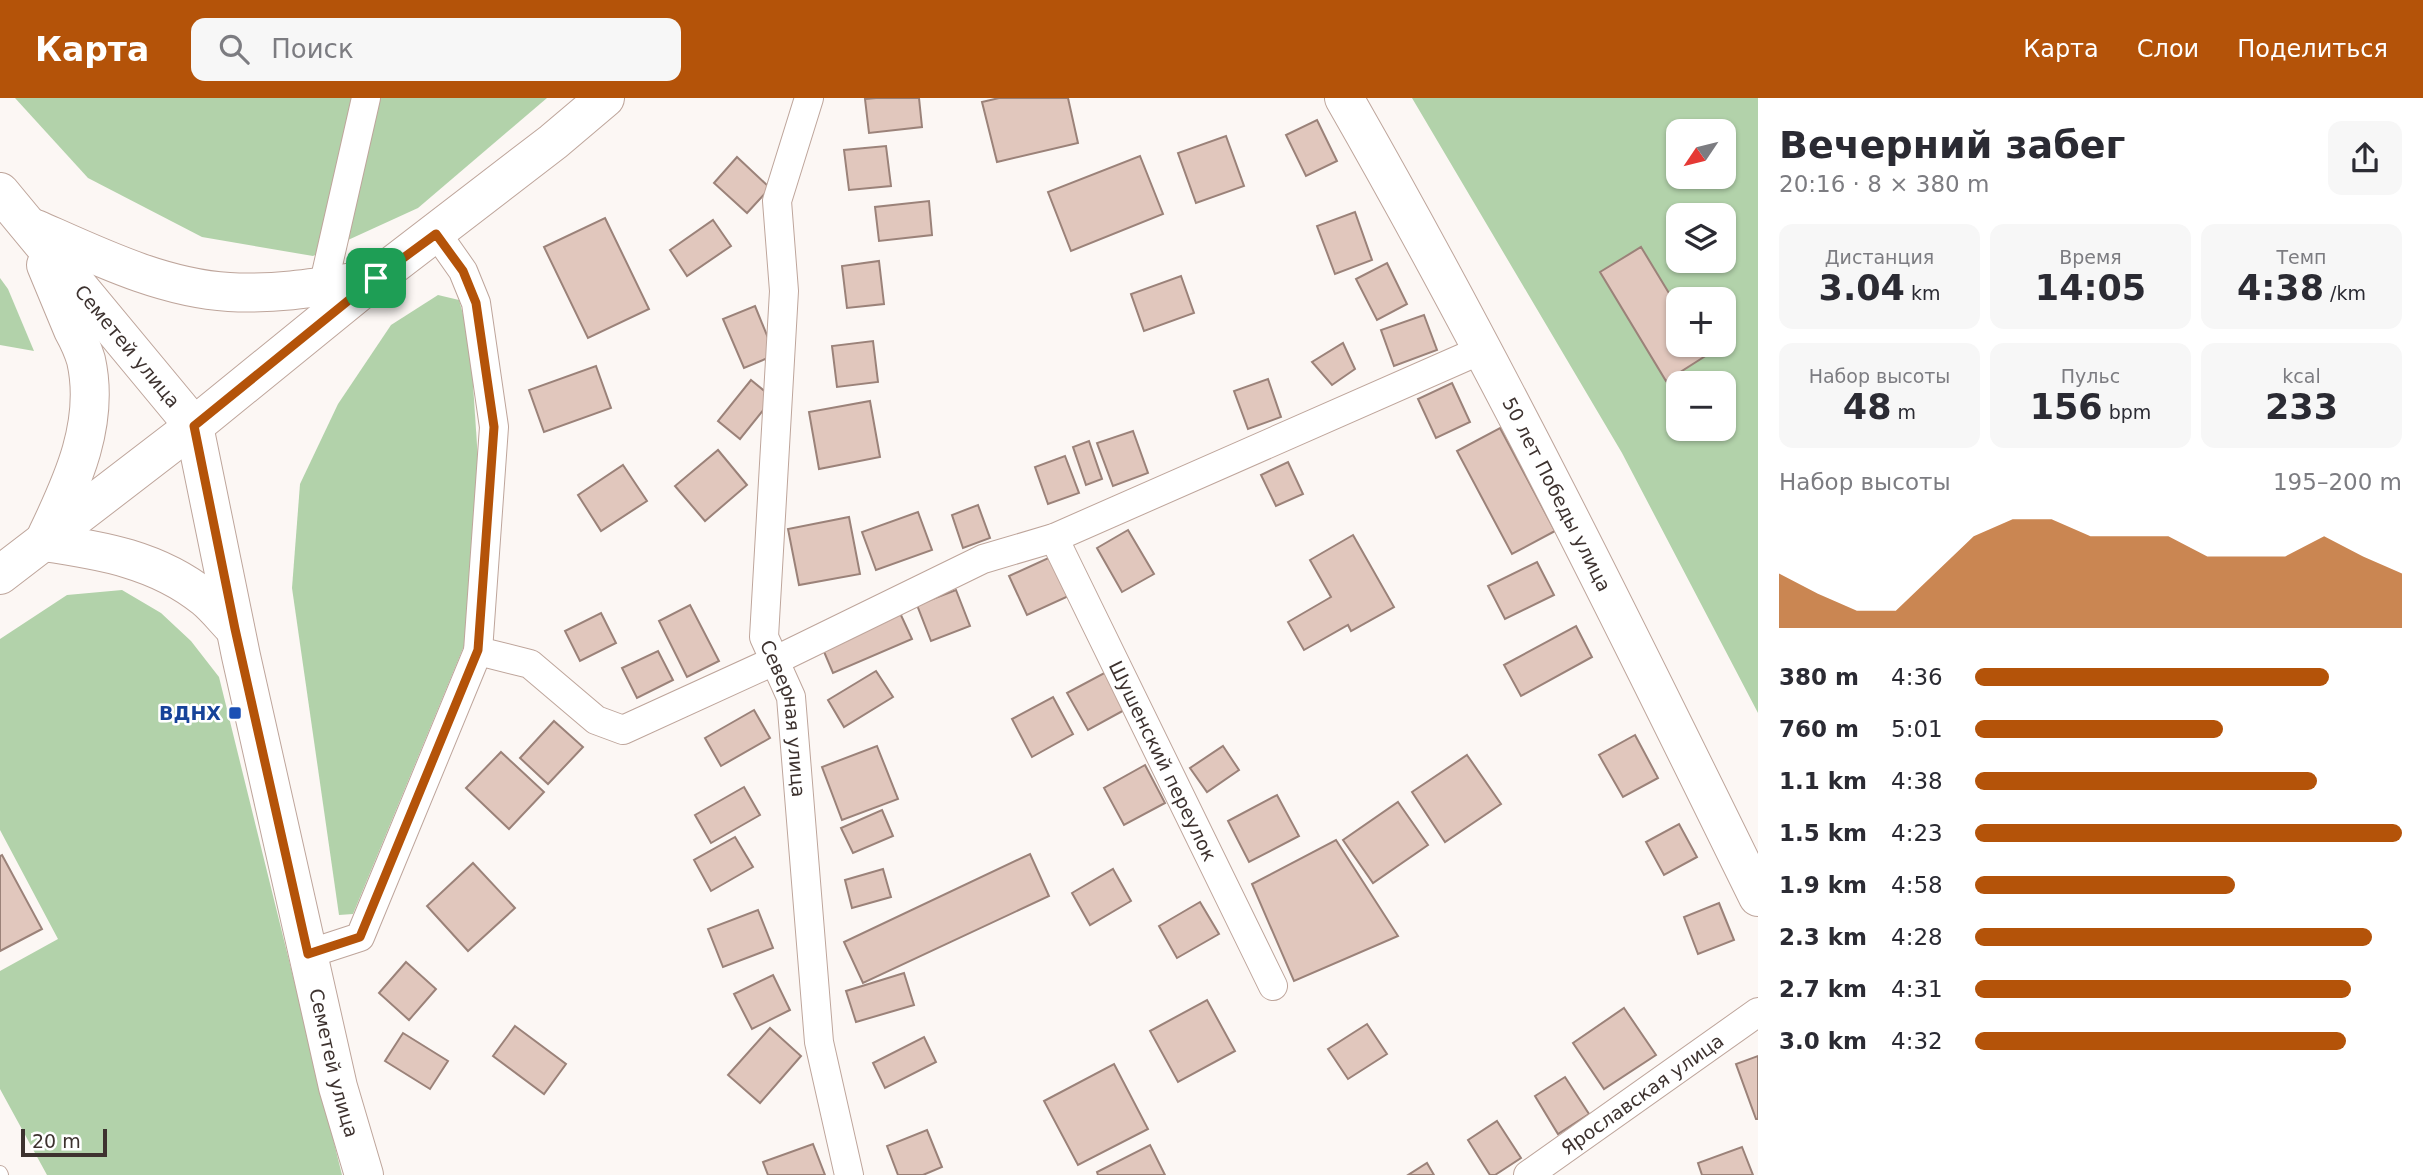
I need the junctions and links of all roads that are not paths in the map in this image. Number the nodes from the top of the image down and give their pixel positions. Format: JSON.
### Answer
{"nodes":[{"id":1,"x":366,"y":98,"type":"edge"},
{"id":2,"x":605,"y":98,"type":"edge"},
{"id":3,"x":809,"y":98,"type":"edge"},
{"id":4,"x":1344,"y":98,"type":"edge"},
{"id":5,"x":0,"y":192,"type":"edge"},
{"id":6,"x":28,"y":225,"type":"junction"},
{"id":7,"x":436,"y":234,"type":"junction"},
{"id":8,"x":376,"y":278,"type":"junction"},
{"id":9,"x":323,"y":286,"type":"junction"},
{"id":10,"x":1481,"y":350,"type":"junction"},
{"id":11,"x":194,"y":426,"type":"junction"},
{"id":12,"x":1054,"y":538,"type":"junction"},
{"id":13,"x":43,"y":542,"type":"junction"},
{"id":14,"x":0,"y":575,"type":"edge"},
{"id":15,"x":235,"y":629,"type":"junction"},
{"id":16,"x":478,"y":650,"type":"junction"},
{"id":17,"x":774,"y":661,"type":"junction"},
{"id":18,"x":1758,"y":897,"type":"edge"},
{"id":19,"x":308,"y":954,"type":"junction"},
{"id":20,"x":1273,"y":986,"type":"dead end"},
{"id":21,"x":1758,"y":1012,"type":"edge"},
{"id":22,"x":364,"y":1175,"type":"edge"},
{"id":23,"x":849,"y":1175,"type":"edge"},
{"id":24,"x":1528,"y":1175,"type":"edge"}],
"edges":[{"from":1,"to":9,"type":"street"},
{"from":2,"to":7,"type":"main road"},
{"from":3,"to":17,"type":"street","name":"Северная улица"},
{"from":4,"to":10,"type":"main road","name":"50 лет Победы улица"},
{"from":5,"to":6,"type":"main road","name":"Семетей улица"},
{"from":6,"to":9,"type":"main road"},
{"from":6,"to":11,"type":"main road","name":"Семетей улица"},
{"from":6,"to":13,"type":"main road"},
{"from":7,"to":8,"type":"main road"},
{"from":7,"to":16,"type":"street"},
{"from":8,"to":9,"type":"main road"},
{"from":8,"to":11,"type":"main road"},
{"from":10,"to":12,"type":"street"},
{"from":10,"to":18,"type":"main road","name":"50 лет Победы улица"},
{"from":11,"to":13,"type":"main road"},
{"from":11,"to":15,"type":"main road","name":"Семетей улица"},
{"from":12,"to":17,"type":"street"},
{"from":12,"to":20,"type":"street","name":"Шушенский переулок"},
{"from":13,"to":14,"type":"main road"},
{"from":13,"to":15,"type":"main road"},
{"from":15,"to":19,"type":"main road","name":"Семетей улица"},
{"from":16,"to":17,"type":"street"},
{"from":16,"to":19,"type":"street"},
{"from":17,"to":23,"type":"street","name":"Северная улица"},
{"from":19,"to":22,"type":"main road","name":"Семетей улица"},
{"from":21,"to":24,"type":"street","name":"Ярославская улица"}]}
